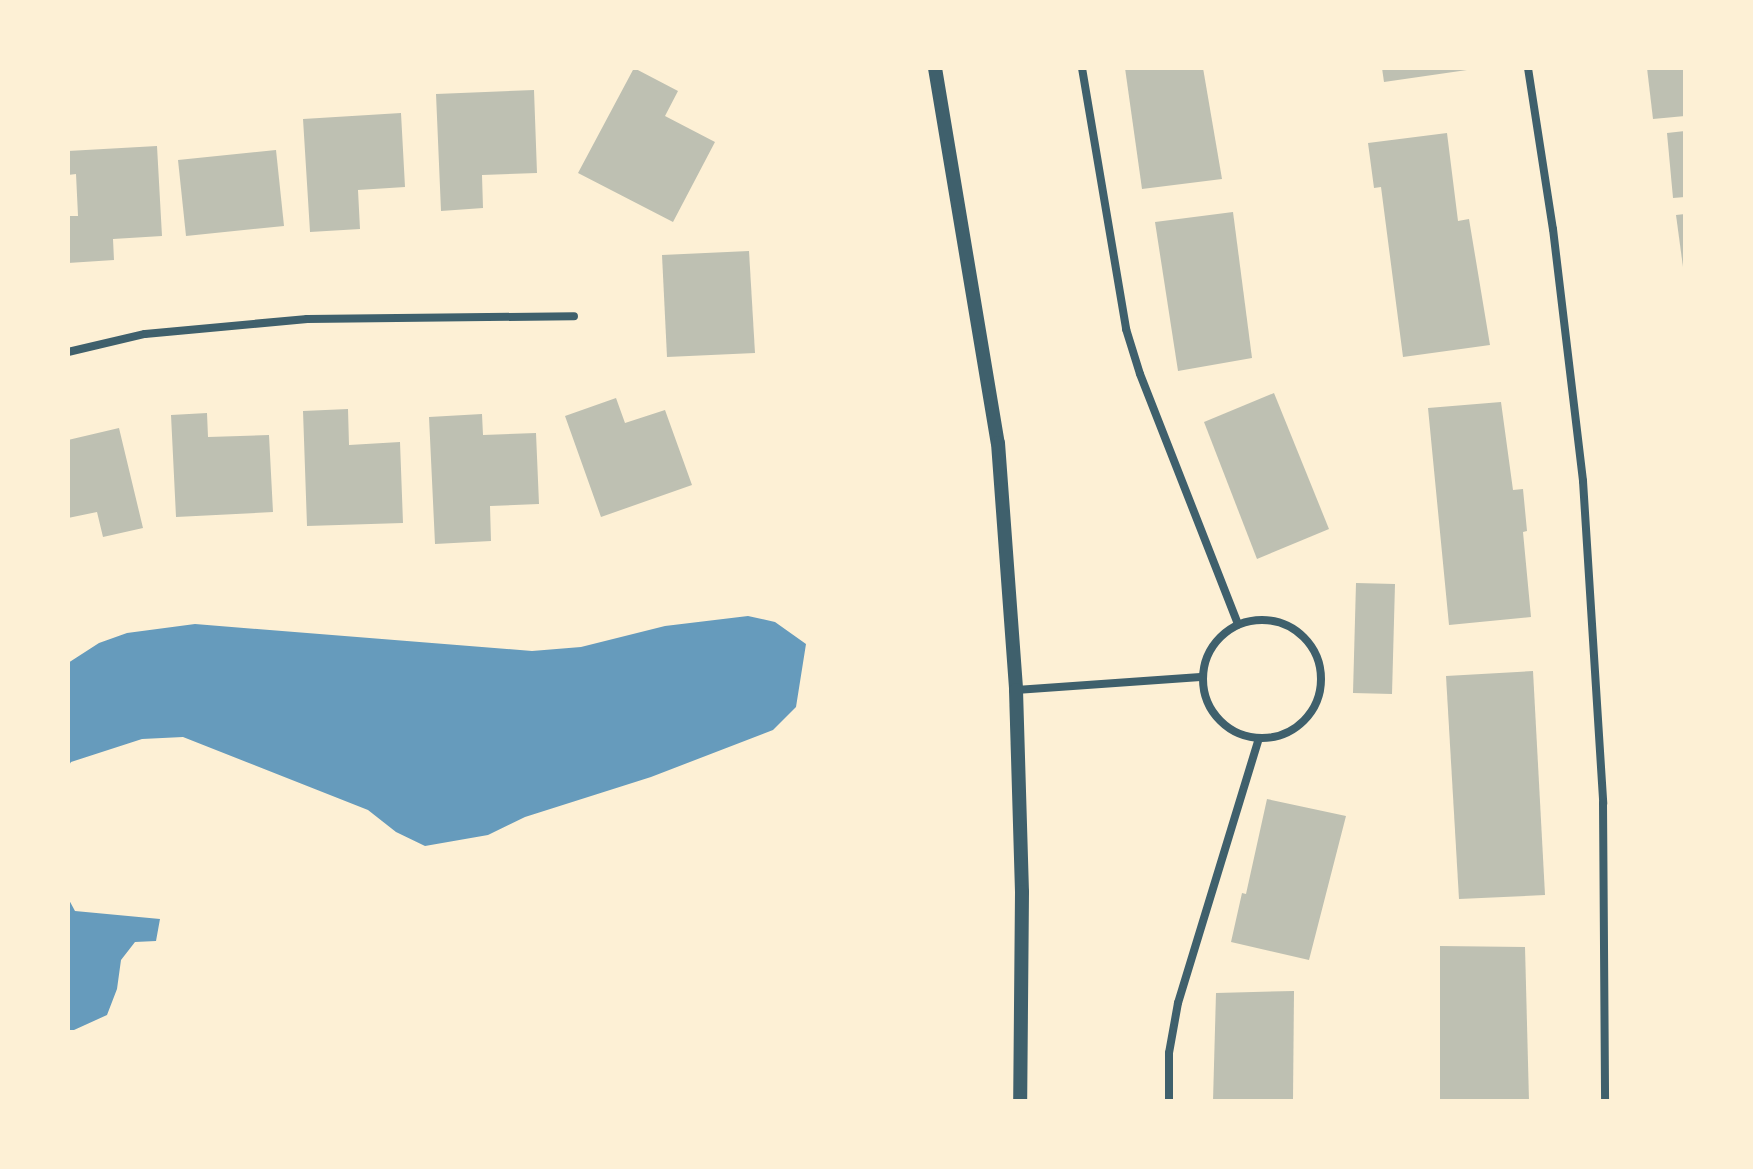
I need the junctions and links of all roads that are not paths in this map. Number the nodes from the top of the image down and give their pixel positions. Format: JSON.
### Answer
{"nodes":[{"id":1,"x":935,"y":68,"type":"edge"},
{"id":2,"x":1082,"y":68,"type":"edge"},
{"id":3,"x":1528,"y":68,"type":"edge"},
{"id":4,"x":574,"y":316,"type":"dead end"},
{"id":5,"x":68,"y":352,"type":"edge"},
{"id":6,"x":1238,"y":624,"type":"junction"},
{"id":7,"x":1201,"y":677,"type":"junction"},
{"id":8,"x":1016,"y":690,"type":"junction"},
{"id":9,"x":1259,"y":738,"type":"junction"},
{"id":10,"x":1020,"y":1101,"type":"edge"},
{"id":11,"x":1169,"y":1101,"type":"edge"},
{"id":12,"x":1605,"y":1101,"type":"edge"}],
"edges":[{"from":1,"to":8,"type":"street"},
{"from":2,"to":6,"type":"street"},
{"from":3,"to":12,"type":"street"},
{"from":4,"to":5,"type":"street"},
{"from":6,"to":7,"type":"street"},
{"from":6,"to":9,"type":"street"},
{"from":7,"to":8,"type":"street"},
{"from":7,"to":9,"type":"street"},
{"from":8,"to":10,"type":"street"},
{"from":9,"to":11,"type":"street"}]}
